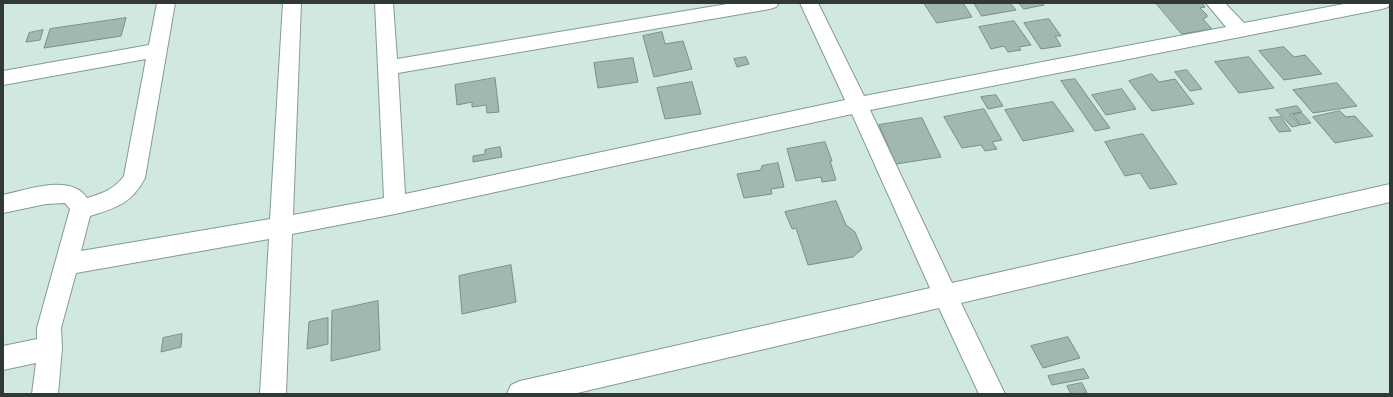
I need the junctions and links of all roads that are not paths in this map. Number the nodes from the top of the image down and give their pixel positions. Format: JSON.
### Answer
{"nodes":[{"id":1,"x":166,"y":3,"type":"edge"},
{"id":2,"x":292,"y":3,"type":"edge"},
{"id":3,"x":384,"y":3,"type":"edge"},
{"id":4,"x":770,"y":3,"type":"edge"},
{"id":5,"x":809,"y":3,"type":"edge"},
{"id":6,"x":1215,"y":3,"type":"edge"},
{"id":7,"x":1382,"y":3,"type":"edge"},
{"id":8,"x":1342,"y":7,"type":"edge"},
{"id":9,"x":1239,"y":30,"type":"junction"},
{"id":10,"x":158,"y":50,"type":"junction"},
{"id":11,"x":388,"y":68,"type":"junction"},
{"id":12,"x":3,"y":78,"type":"edge"},
{"id":13,"x":859,"y":105,"type":"junction"},
{"id":14,"x":1390,"y":193,"type":"edge"},
{"id":15,"x":3,"y":204,"type":"edge"},
{"id":16,"x":395,"y":205,"type":"junction"},
{"id":17,"x":81,"y":209,"type":"junction"},
{"id":18,"x":281,"y":227,"type":"junction"},
{"id":19,"x":66,"y":264,"type":"junction"},
{"id":20,"x":944,"y":296,"type":"junction"},
{"id":21,"x":50,"y":348,"type":"junction"},
{"id":22,"x":3,"y":358,"type":"edge"},
{"id":23,"x":45,"y":394,"type":"edge"},
{"id":24,"x":273,"y":394,"type":"edge"},
{"id":25,"x":520,"y":394,"type":"edge"},
{"id":26,"x":992,"y":394,"type":"edge"}],
"edges":[{"from":1,"to":10,"type":"street"},
{"from":2,"to":18,"type":"street"},
{"from":3,"to":11,"type":"street"},
{"from":4,"to":11,"type":"street"},
{"from":5,"to":13,"type":"street"},
{"from":6,"to":9,"type":"street"},
{"from":7,"to":8,"type":"street"},
{"from":8,"to":9,"type":"street"},
{"from":9,"to":13,"type":"street"},
{"from":10,"to":12,"type":"street"},
{"from":10,"to":17,"type":"street"},
{"from":11,"to":16,"type":"street"},
{"from":13,"to":16,"type":"street"},
{"from":13,"to":20,"type":"street"},
{"from":14,"to":20,"type":"street"},
{"from":15,"to":17,"type":"street"},
{"from":16,"to":18,"type":"street"},
{"from":17,"to":19,"type":"street"},
{"from":18,"to":19,"type":"street"},
{"from":18,"to":24,"type":"street"},
{"from":19,"to":21,"type":"street"},
{"from":20,"to":25,"type":"street"},
{"from":20,"to":26,"type":"street"},
{"from":21,"to":22,"type":"street"},
{"from":21,"to":23,"type":"street"}]}
